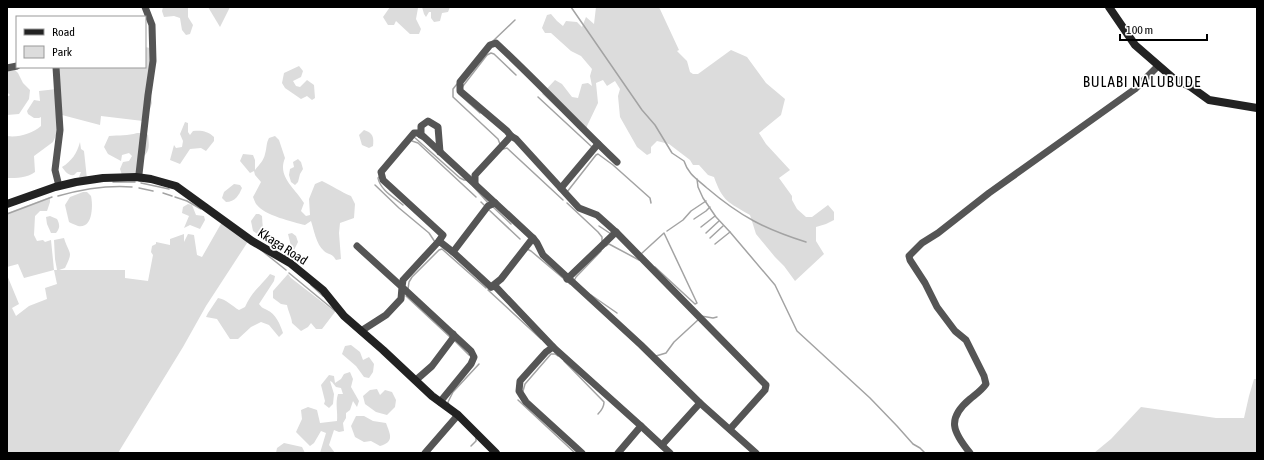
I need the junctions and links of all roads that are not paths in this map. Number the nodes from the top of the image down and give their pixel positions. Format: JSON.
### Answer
{"nodes":[{"id":1,"x":145,"y":7,"type":"edge"},
{"id":2,"x":1109,"y":7,"type":"edge"},
{"id":3,"x":149,"y":45,"type":"edge"},
{"id":4,"x":1158,"y":66,"type":"junction"},
{"id":5,"x":56,"y":68,"type":"edge"},
{"id":6,"x":1257,"y":108,"type":"edge"},
{"id":7,"x":421,"y":135,"type":"junction"},
{"id":8,"x":511,"y":136,"type":"junction"},
{"id":9,"x":598,"y":144,"type":"junction"},
{"id":10,"x":440,"y":152,"type":"junction"},
{"id":11,"x":617,"y":162,"type":"dead end"},
{"id":12,"x":475,"y":175,"type":"junction"},
{"id":13,"x":467,"y":176,"type":"junction"},
{"id":14,"x":140,"y":178,"type":"junction"},
{"id":15,"x":475,"y":183,"type":"junction"},
{"id":16,"x":59,"y":186,"type":"junction"},
{"id":17,"x":561,"y":188,"type":"junction"},
{"id":18,"x":495,"y":203,"type":"junction"},
{"id":19,"x":7,"y":204,"type":"edge"},
{"id":20,"x":616,"y":232,"type":"junction"},
{"id":21,"x":533,"y":238,"type":"junction"},
{"id":22,"x":439,"y":241,"type":"junction"},
{"id":23,"x":357,"y":246,"type":"dead end"},
{"id":24,"x":453,"y":252,"type":"junction"},
{"id":25,"x":568,"y":279,"type":"junction"},
{"id":26,"x":402,"y":286,"type":"junction"},
{"id":27,"x":491,"y":287,"type":"junction"},
{"id":28,"x":361,"y":331,"type":"junction"},
{"id":29,"x":453,"y":334,"type":"junction"},
{"id":30,"x":553,"y":347,"type":"junction"},
{"id":31,"x":416,"y":380,"type":"junction"},
{"id":32,"x":440,"y":402,"type":"junction"},
{"id":33,"x":700,"y":403,"type":"junction"},
{"id":34,"x":458,"y":415,"type":"junction"},
{"id":35,"x":640,"y":426,"type":"junction"},
{"id":36,"x":730,"y":429,"type":"junction"},
{"id":37,"x":662,"y":445,"type":"junction"},
{"id":38,"x":426,"y":453,"type":"edge"},
{"id":39,"x":496,"y":453,"type":"edge"},
{"id":40,"x":582,"y":453,"type":"edge"},
{"id":41,"x":618,"y":453,"type":"edge"},
{"id":42,"x":670,"y":453,"type":"edge"},
{"id":43,"x":756,"y":453,"type":"edge"},
{"id":44,"x":970,"y":453,"type":"edge"}],
"edges":[{"from":1,"to":3,"type":"street"},
{"from":2,"to":4,"type":"street"},
{"from":3,"to":14,"type":"street"},
{"from":4,"to":6,"type":"street"},
{"from":4,"to":44,"type":"street"},
{"from":5,"to":16,"type":"street"},
{"from":7,"to":10,"type":"street"},
{"from":7,"to":10,"type":"street"},
{"from":7,"to":22,"type":"street"},
{"from":8,"to":9,"type":"street"},
{"from":8,"to":12,"type":"street"},
{"from":8,"to":17,"type":"street"},
{"from":9,"to":11,"type":"street"},
{"from":9,"to":17,"type":"street"},
{"from":10,"to":13,"type":"street"},
{"from":12,"to":13,"type":"street"},
{"from":12,"to":15,"type":"street"},
{"from":13,"to":15,"type":"street"},
{"from":14,"to":16,"type":"street","name":"Kkaga Road"},
{"from":14,"to":28,"type":"street","name":"Kkaga Road"},
{"from":15,"to":18,"type":"street"},
{"from":16,"to":19,"type":"street","name":"Kkaga Road"},
{"from":17,"to":20,"type":"street"},
{"from":18,"to":21,"type":"street"},
{"from":18,"to":24,"type":"street"},
{"from":20,"to":25,"type":"street"},
{"from":20,"to":36,"type":"street"},
{"from":21,"to":25,"type":"street"},
{"from":21,"to":27,"type":"street"},
{"from":22,"to":24,"type":"street"},
{"from":22,"to":26,"type":"street"},
{"from":23,"to":26,"type":"street"},
{"from":24,"to":27,"type":"street"},
{"from":25,"to":33,"type":"street"},
{"from":26,"to":28,"type":"street"},
{"from":26,"to":29,"type":"street"},
{"from":27,"to":30,"type":"street"},
{"from":28,"to":31,"type":"street","name":"Kkaga Road"},
{"from":29,"to":31,"type":"street"},
{"from":29,"to":32,"type":"street"},
{"from":30,"to":35,"type":"street"},
{"from":30,"to":40,"type":"street"},
{"from":31,"to":32,"type":"street","name":"Kkaga Road"},
{"from":32,"to":34,"type":"street","name":"Kkaga Road"},
{"from":33,"to":36,"type":"street"},
{"from":33,"to":37,"type":"street"},
{"from":34,"to":38,"type":"street"},
{"from":34,"to":39,"type":"street","name":"Kkaga Road"},
{"from":35,"to":37,"type":"street"},
{"from":35,"to":41,"type":"street"},
{"from":36,"to":43,"type":"street"},
{"from":37,"to":42,"type":"street"}]}
